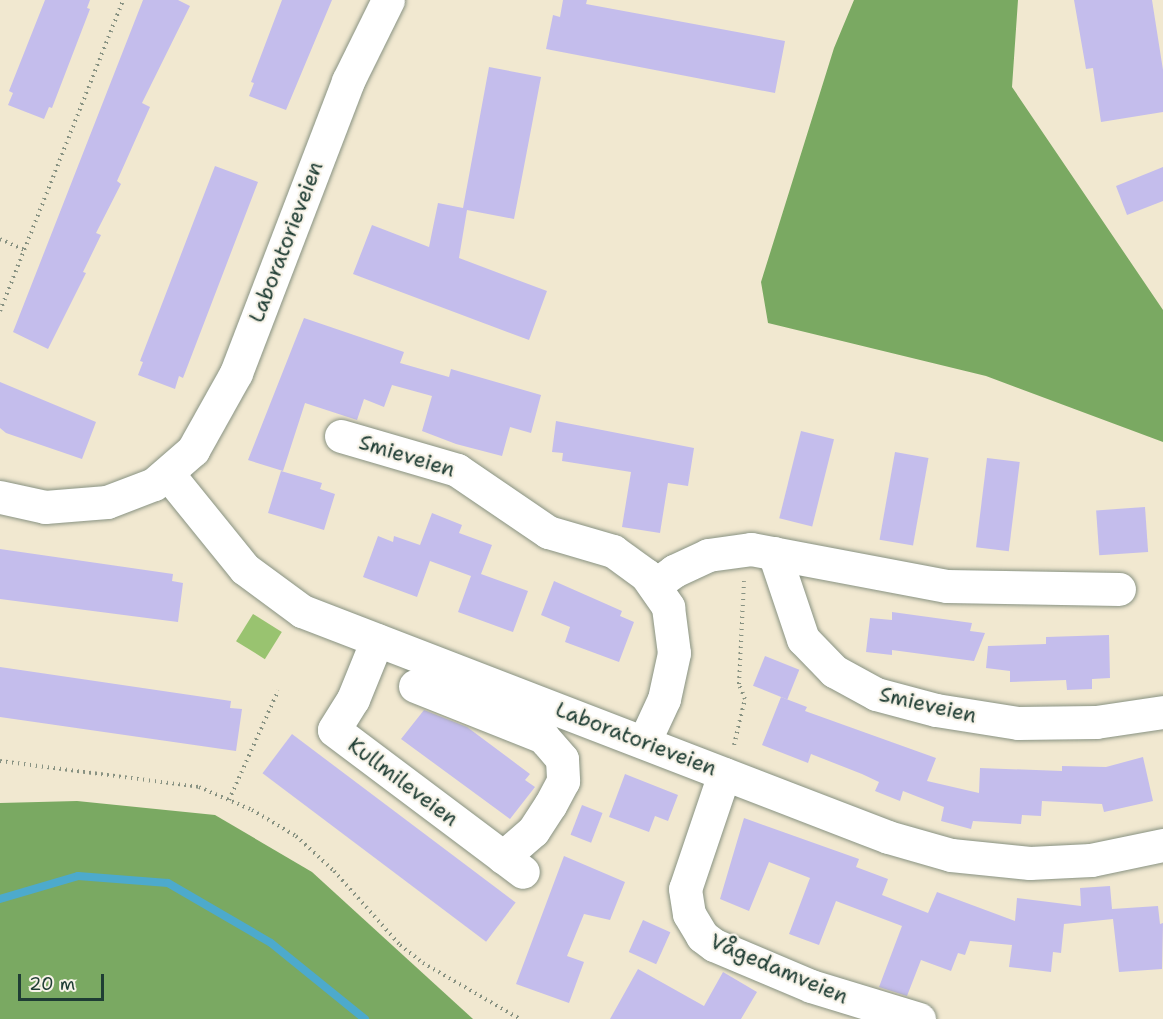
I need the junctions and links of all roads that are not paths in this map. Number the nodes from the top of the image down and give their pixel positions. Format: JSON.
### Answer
{"nodes":[{"id":1,"x":388,"y":0,"type":"edge"},
{"id":2,"x":341,"y":436,"type":"dead end"},
{"id":3,"x":168,"y":474,"type":"junction"},
{"id":4,"x":0,"y":497,"type":"edge"},
{"id":5,"x":774,"y":553,"type":"junction"},
{"id":6,"x":655,"y":585,"type":"junction"},
{"id":7,"x":1119,"y":589,"type":"dead end"},
{"id":8,"x":376,"y":640,"type":"junction"},
{"id":9,"x":416,"y":686,"type":"dead end"},
{"id":10,"x":1163,"y":712,"type":"edge"},
{"id":11,"x":644,"y":742,"type":"junction"},
{"id":12,"x":724,"y":774,"type":"junction"},
{"id":13,"x":1163,"y":845,"type":"edge"},
{"id":14,"x":920,"y":1019,"type":"edge"}],
"edges":[{"from":1,"to":3,"type":"street","name":"Laboratorieveien"},
{"from":2,"to":6,"type":"street","name":"Smieveien"},
{"from":3,"to":4,"type":"street","name":"Laboratorieveien"},
{"from":3,"to":8,"type":"street","name":"Laboratorieveien"},
{"from":5,"to":6,"type":"street"},
{"from":5,"to":7,"type":"street"},
{"from":5,"to":10,"type":"street","name":"Smieveien"},
{"from":6,"to":11,"type":"street","name":"Smieveien"},
{"from":8,"to":9,"type":"street","name":"Kullmileveien"},
{"from":8,"to":11,"type":"street","name":"Laboratorieveien"},
{"from":11,"to":12,"type":"street","name":"Laboratorieveien"},
{"from":12,"to":13,"type":"street","name":"Laboratorieveien"},
{"from":12,"to":14,"type":"street","name":"Vågedamveien"}]}
